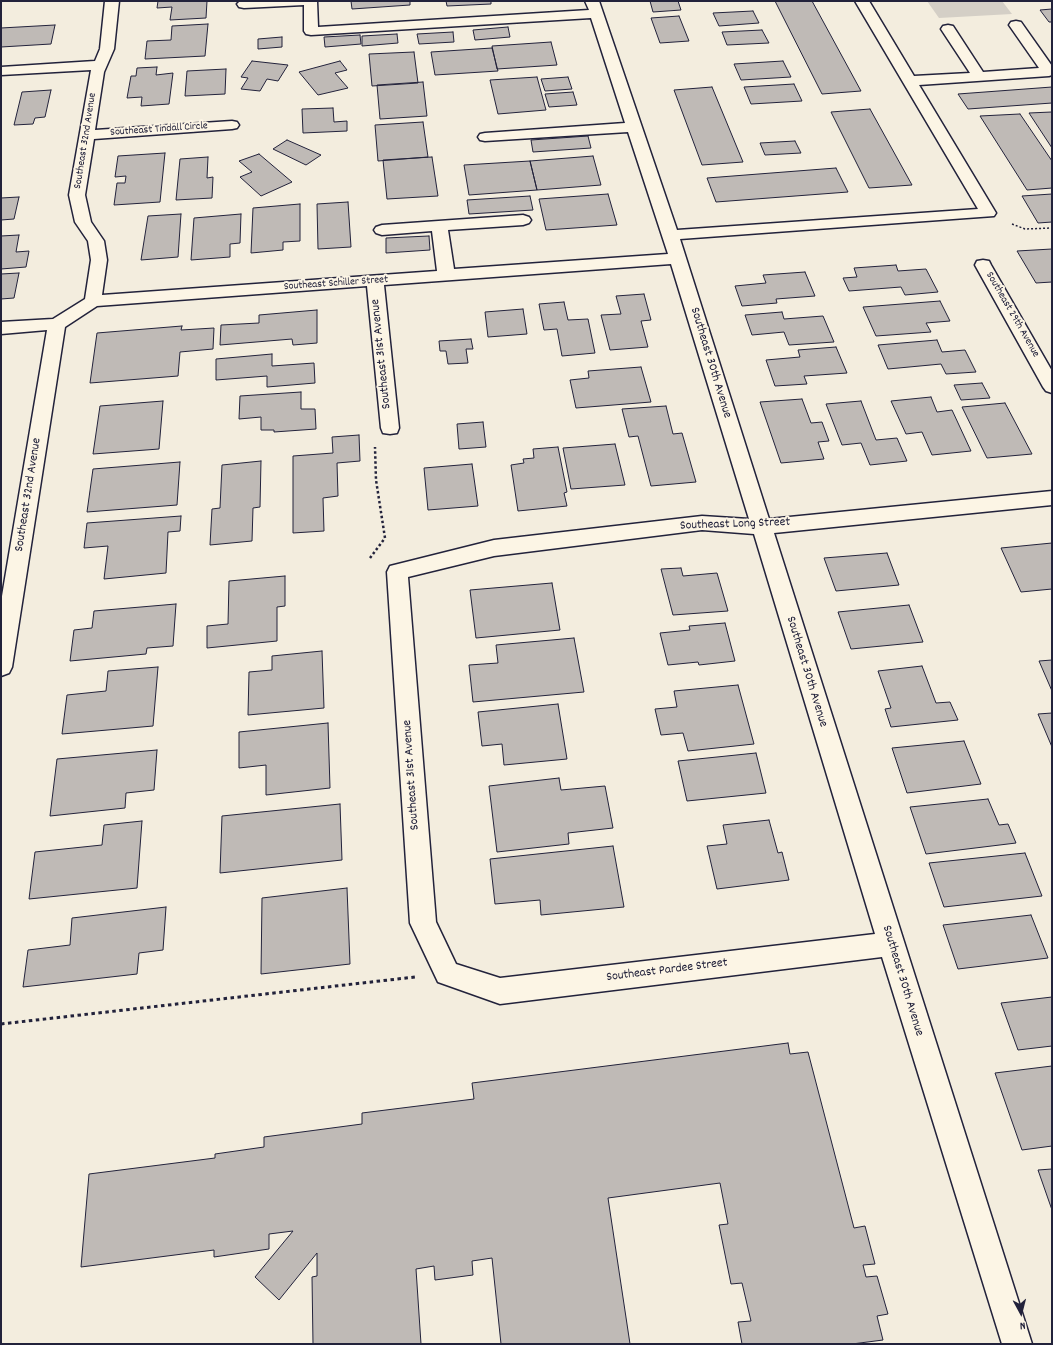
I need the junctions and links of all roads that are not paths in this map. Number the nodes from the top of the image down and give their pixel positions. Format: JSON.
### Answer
{"nodes":[{"id":1,"x":112,"y":1,"type":"edge"},
{"id":2,"x":302,"y":1,"type":"edge"},
{"id":3,"x":310,"y":1,"type":"edge"},
{"id":4,"x":862,"y":1,"type":"edge"},
{"id":5,"x":244,"y":4,"type":"dead end"},
{"id":6,"x":594,"y":7,"type":"edge"},
{"id":7,"x":1016,"y":25,"type":"dead end"},
{"id":8,"x":948,"y":29,"type":"dead end"},
{"id":9,"x":99,"y":65,"type":"junction"},
{"id":10,"x":1,"y":71,"type":"edge"},
{"id":11,"x":980,"y":76,"type":"junction"},
{"id":12,"x":910,"y":82,"type":"junction"},
{"id":13,"x":232,"y":125,"type":"dead end"},
{"id":14,"x":634,"y":127,"type":"junction"},
{"id":15,"x":86,"y":135,"type":"junction"},
{"id":16,"x":485,"y":137,"type":"dead end"},
{"id":17,"x":523,"y":220,"type":"dead end"},
{"id":18,"x":439,"y":226,"type":"junction"},
{"id":19,"x":382,"y":230,"type":"dead end"},
{"id":20,"x":670,"y":234,"type":"junction"},
{"id":21,"x":678,"y":258,"type":"junction"},
{"id":22,"x":983,"y":265,"type":"dead end"},
{"id":23,"x":446,"y":275,"type":"junction"},
{"id":24,"x":375,"y":281,"type":"junction"},
{"id":25,"x":93,"y":301,"type":"junction"},
{"id":26,"x":57,"y":324,"type":"junction"},
{"id":27,"x":1,"y":328,"type":"edge"},
{"id":28,"x":1052,"y":387,"type":"edge"},
{"id":29,"x":390,"y":428,"type":"road end"},
{"id":30,"x":1052,"y":498,"type":"edge"},
{"id":31,"x":761,"y":527,"type":"junction"},
{"id":32,"x":397,"y":572,"type":"joint"},
{"id":33,"x":1,"y":667,"type":"edge"},
{"id":34,"x":891,"y":944,"type":"junction"},
{"id":35,"x":447,"y":972,"type":"joint"},
{"id":36,"x":1017,"y":1344,"type":"edge"}],
"edges":[{"from":1,"to":9,"type":"street","name":"Southeast 32nd Avenue"},
{"from":2,"to":5,"type":"street"},
{"from":3,"to":6,"type":"street"},
{"from":4,"to":12,"type":"street"},
{"from":6,"to":14,"type":"street","name":"Southeast 30th Avenue"},
{"from":7,"to":11,"type":"street"},
{"from":8,"to":11,"type":"street"},
{"from":9,"to":10,"type":"street"},
{"from":9,"to":15,"type":"street","name":"Southeast 32nd Avenue"},
{"from":11,"to":12,"type":"street"},
{"from":12,"to":20,"type":"street"},
{"from":13,"to":15,"type":"street","name":"Southeast Tindall Circle"},
{"from":14,"to":16,"type":"street"},
{"from":14,"to":20,"type":"street","name":"Southeast 30th Avenue"},
{"from":15,"to":25,"type":"street","name":"Southeast 32nd Avenue"},
{"from":17,"to":18,"type":"street"},
{"from":18,"to":19,"type":"street"},
{"from":18,"to":23,"type":"street"},
{"from":20,"to":21,"type":"street","name":"Southeast 30th Avenue"},
{"from":21,"to":23,"type":"street","name":"Southeast Schiller Street"},
{"from":21,"to":31,"type":"street","name":"Southeast 30th Avenue"},
{"from":22,"to":28,"type":"street","name":"Southeast 29th Avenue"},
{"from":23,"to":24,"type":"street","name":"Southeast Schiller Street"},
{"from":24,"to":25,"type":"street","name":"Southeast Schiller Street"},
{"from":24,"to":29,"type":"street","name":"Southeast 31st Avenue"},
{"from":25,"to":26,"type":"street","name":"Southeast Schiller Street"},
{"from":26,"to":27,"type":"street","name":"Southeast Schiller Street"},
{"from":26,"to":33,"type":"street","name":"Southeast 32nd Avenue"},
{"from":30,"to":31,"type":"street","name":"Southeast Long Street"},
{"from":31,"to":32,"type":"street","name":"Southeast Long Street"},
{"from":31,"to":34,"type":"street","name":"Southeast 30th Avenue"},
{"from":32,"to":35,"type":"street","name":"Southeast 31st Avenue"},
{"from":34,"to":35,"type":"street","name":"Southeast Pardee Street"},
{"from":34,"to":36,"type":"street","name":"Southeast 30th Avenue"}]}
